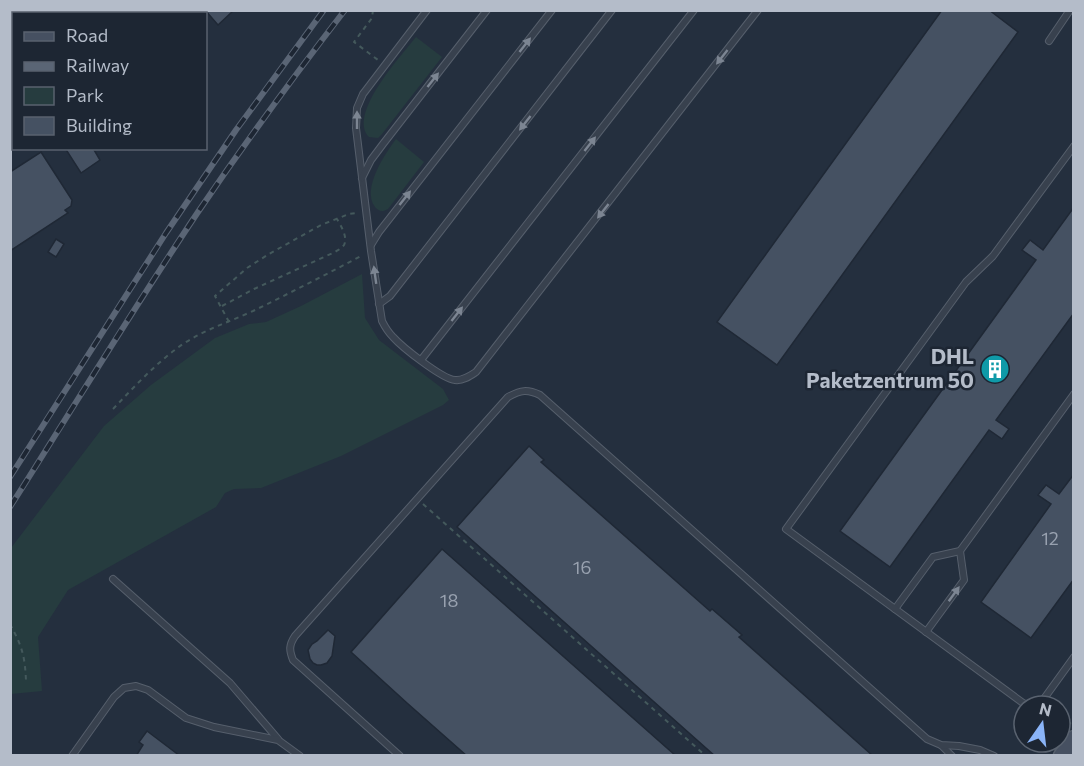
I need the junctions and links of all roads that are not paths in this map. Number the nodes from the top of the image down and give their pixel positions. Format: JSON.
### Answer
{"nodes":[{"id":1,"x":427,"y":10,"type":"edge"},
{"id":2,"x":487,"y":10,"type":"edge"},
{"id":3,"x":552,"y":10,"type":"edge"},
{"id":4,"x":612,"y":10,"type":"edge"},
{"id":5,"x":694,"y":10,"type":"edge"},
{"id":6,"x":758,"y":10,"type":"edge"},
{"id":7,"x":1070,"y":10,"type":"edge"},
{"id":8,"x":1049,"y":41,"type":"dead end"},
{"id":9,"x":1074,"y":146,"type":"edge"},
{"id":10,"x":362,"y":178,"type":"junction"},
{"id":11,"x":371,"y":248,"type":"junction"},
{"id":12,"x":379,"y":304,"type":"junction"},
{"id":13,"x":422,"y":360,"type":"junction"},
{"id":14,"x":1074,"y":394,"type":"edge"},
{"id":15,"x":960,"y":551,"type":"junction"},
{"id":16,"x":113,"y":579,"type":"dead end"},
{"id":17,"x":895,"y":609,"type":"junction"},
{"id":18,"x":926,"y":632,"type":"junction"},
{"id":19,"x":1074,"y":657,"type":"edge"},
{"id":20,"x":1047,"y":694,"type":"edge"},
{"id":21,"x":1012,"y":695,"type":"edge"},
{"id":22,"x":1074,"y":739,"type":"edge"},
{"id":23,"x":278,"y":740,"type":"junction"},
{"id":24,"x":941,"y":745,"type":"junction"},
{"id":25,"x":291,"y":749,"type":"junction"},
{"id":26,"x":72,"y":756,"type":"edge"},
{"id":27,"x":286,"y":756,"type":"edge"},
{"id":28,"x":300,"y":756,"type":"edge"},
{"id":29,"x":400,"y":756,"type":"edge"},
{"id":30,"x":952,"y":756,"type":"edge"},
{"id":31,"x":994,"y":756,"type":"edge"},
{"id":32,"x":1062,"y":756,"type":"edge"}],
"edges":[{"from":10,"to":1,"type":"lane","one_way":true},
{"from":10,"to":2,"type":"lane","one_way":true},
{"from":11,"to":3,"type":"lane","one_way":true},
{"from":4,"to":12,"type":"lane","one_way":true},
{"from":13,"to":5,"type":"lane","one_way":true},
{"from":6,"to":13,"type":"lane","one_way":true},
{"from":7,"to":8,"type":"lane"},
{"from":9,"to":17,"type":"lane"},
{"from":10,"to":11,"type":"lane"},
{"from":12,"to":11,"type":"lane","one_way":true},
{"from":12,"to":13,"type":"lane"},
{"from":14,"to":15,"type":"lane"},
{"from":15,"to":17,"type":"lane"},
{"from":18,"to":15,"type":"lane","one_way":true},
{"from":16,"to":23,"type":"lane"},
{"from":17,"to":18,"type":"lane"},
{"from":18,"to":21,"type":"lane"},
{"from":19,"to":20,"type":"lane"},
{"from":22,"to":32,"type":"main road"},
{"from":23,"to":25,"type":"lane"},
{"from":23,"to":26,"type":"lane"},
{"from":24,"to":29,"type":"lane"},
{"from":24,"to":30,"type":"lane"},
{"from":24,"to":31,"type":"lane"},
{"from":25,"to":27,"type":"lane"},
{"from":25,"to":28,"type":"lane"}]}
